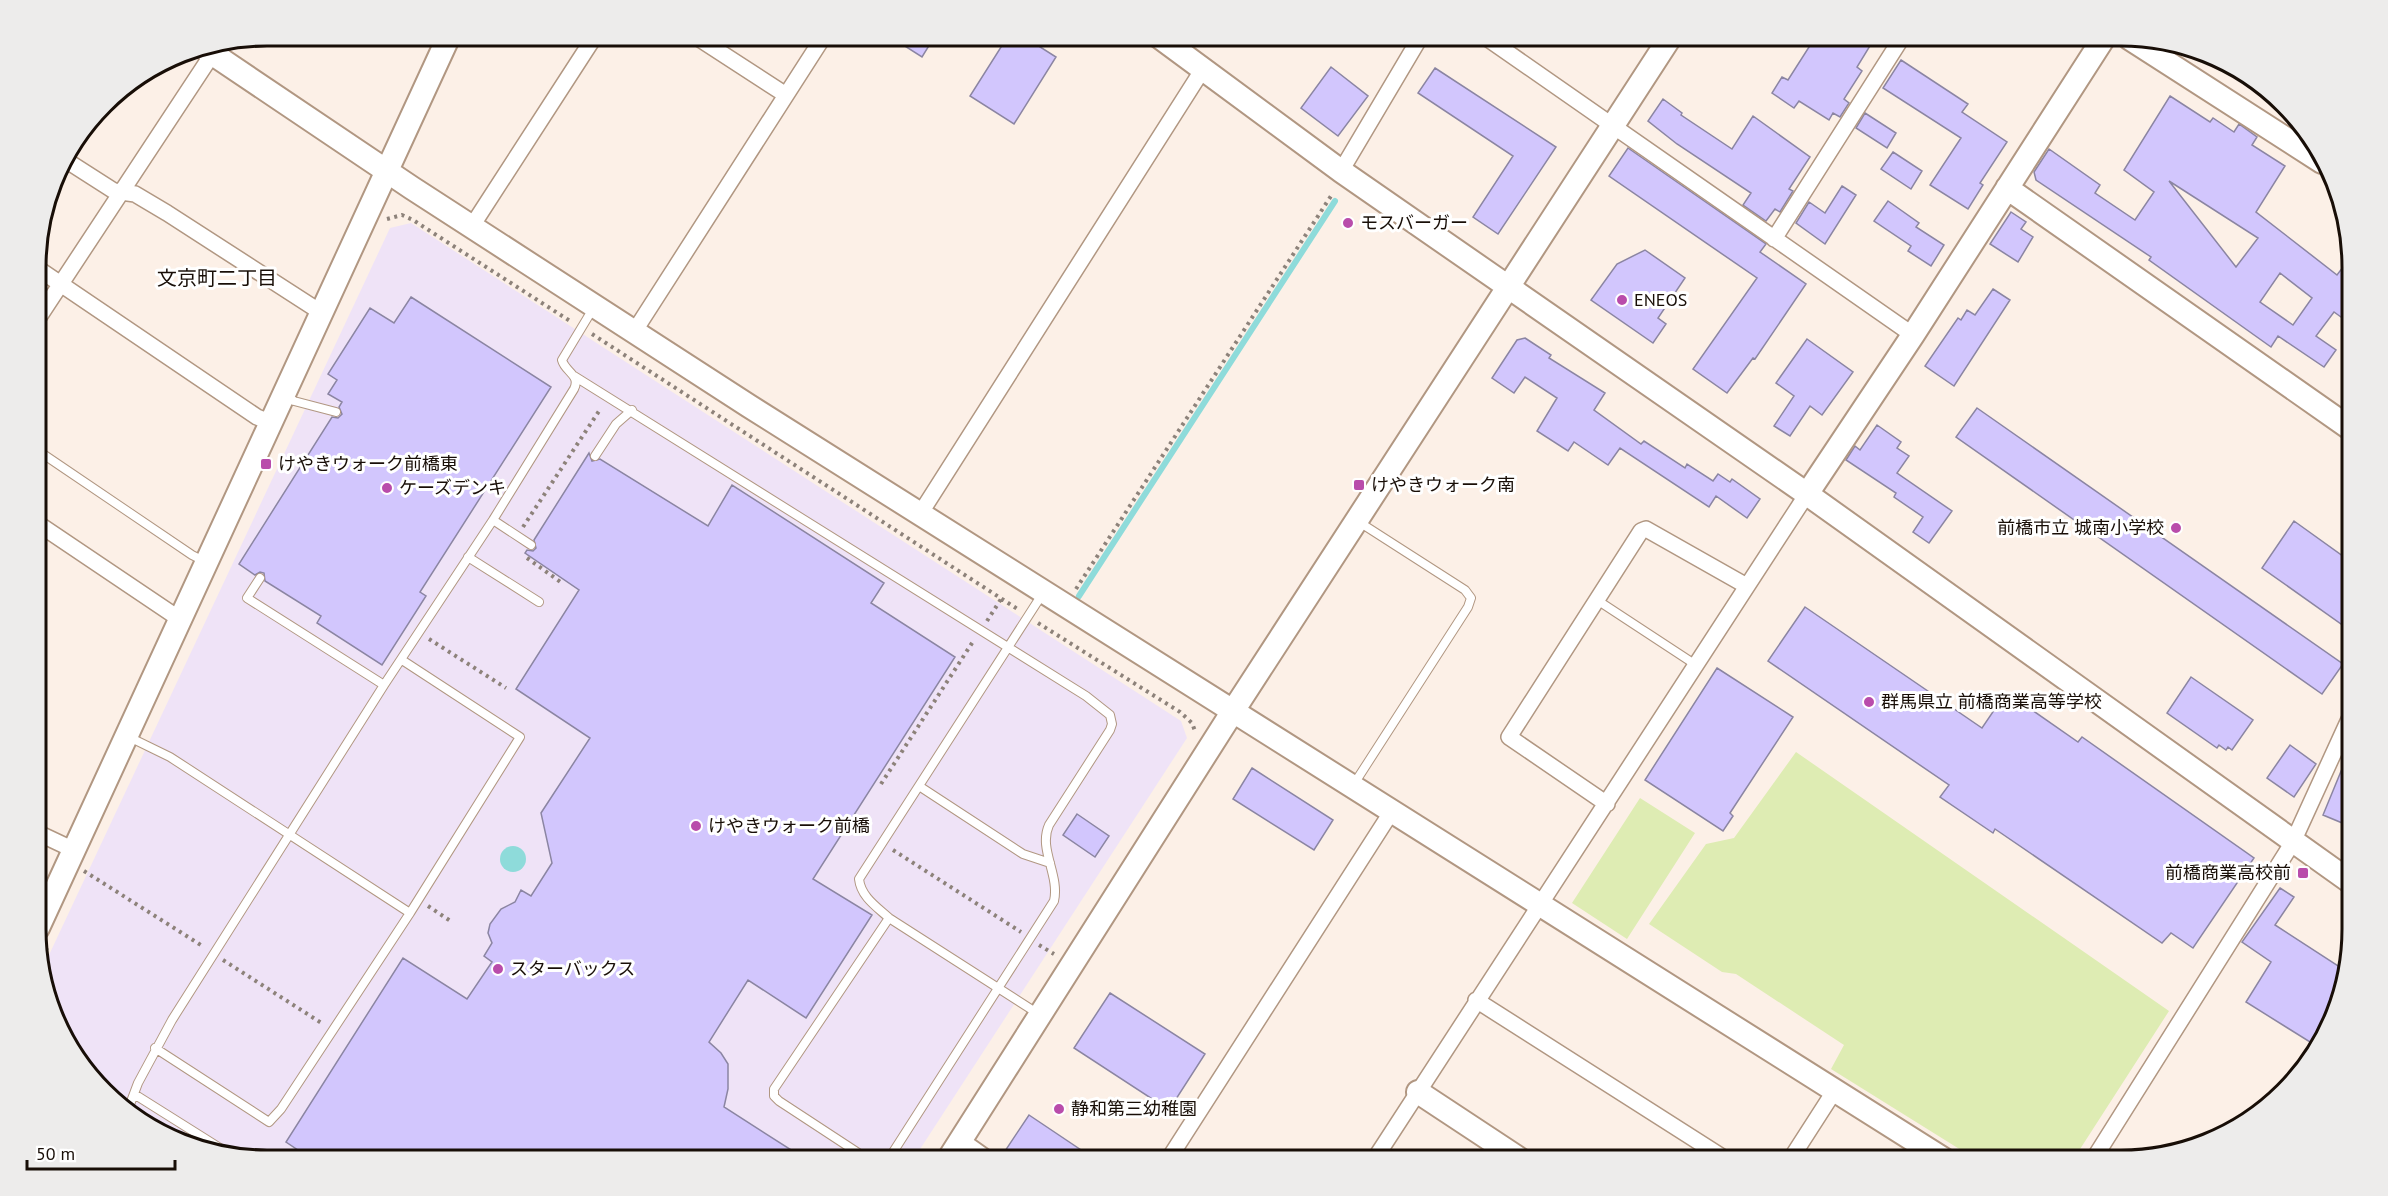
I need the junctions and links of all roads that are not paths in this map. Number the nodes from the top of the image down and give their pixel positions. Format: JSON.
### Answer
{"nodes":[{"id":1,"x":444,"y":46,"type":"edge"},
{"id":2,"x":589,"y":46,"type":"edge"},
{"id":3,"x":710,"y":46,"type":"edge"},
{"id":4,"x":818,"y":46,"type":"edge"},
{"id":5,"x":1172,"y":46,"type":"edge"},
{"id":6,"x":1415,"y":46,"type":"edge"},
{"id":7,"x":1498,"y":46,"type":"edge"},
{"id":8,"x":1665,"y":46,"type":"edge"},
{"id":9,"x":1897,"y":46,"type":"edge"},
{"id":10,"x":2099,"y":46,"type":"edge"},
{"id":11,"x":2144,"y":48,"type":"edge"},
{"id":12,"x":216,"y":53,"type":"edge"},
{"id":13,"x":207,"y":55,"type":"edge"},
{"id":14,"x":1203,"y":69,"type":"junction"},
{"id":15,"x":786,"y":95,"type":"junction"},
{"id":16,"x":1614,"y":127,"type":"junction"},
{"id":17,"x":2310,"y":155,"type":"edge"},
{"id":18,"x":72,"y":164,"type":"edge"},
{"id":19,"x":387,"y":171,"type":"junction"},
{"id":20,"x":1341,"y":171,"type":"junction"},
{"id":21,"x":2007,"y":188,"type":"junction"},
{"id":22,"x":120,"y":192,"type":"junction"},
{"id":23,"x":472,"y":226,"type":"junction"},
{"id":24,"x":1774,"y":239,"type":"junction"},
{"id":25,"x":46,"y":274,"type":"edge"},
{"id":26,"x":60,"y":284,"type":"junction"},
{"id":27,"x":1508,"y":286,"type":"junction"},
{"id":28,"x":46,"y":306,"type":"edge"},
{"id":29,"x":594,"y":307,"type":"junction"},
{"id":30,"x":322,"y":313,"type":"junction"},
{"id":31,"x":634,"y":332,"type":"junction"},
{"id":32,"x":1913,"y":335,"type":"junction"},
{"id":33,"x":574,"y":376,"type":"junction"},
{"id":34,"x":285,"y":395,"type":"junction"},
{"id":35,"x":632,"y":410,"type":"junction"},
{"id":36,"x":336,"y":412,"type":"dead end"},
{"id":37,"x":272,"y":423,"type":"junction"},
{"id":38,"x":2342,"y":423,"type":"edge"},
{"id":39,"x":46,"y":456,"type":"edge"},
{"id":40,"x":595,"y":456,"type":"dead end"},
{"id":41,"x":1807,"y":494,"type":"junction"},
{"id":42,"x":920,"y":514,"type":"junction"},
{"id":43,"x":492,"y":520,"type":"junction"},
{"id":44,"x":1358,"y":521,"type":"junction"},
{"id":45,"x":46,"y":529,"type":"edge"},
{"id":46,"x":531,"y":545,"type":"dead end"},
{"id":47,"x":468,"y":557,"type":"junction"},
{"id":48,"x":207,"y":563,"type":"junction"},
{"id":49,"x":260,"y":578,"type":"dead end"},
{"id":50,"x":1745,"y":585,"type":"junction"},
{"id":51,"x":1044,"y":592,"type":"junction"},
{"id":52,"x":1597,"y":600,"type":"junction"},
{"id":53,"x":539,"y":602,"type":"dead end"},
{"id":54,"x":181,"y":620,"type":"junction"},
{"id":55,"x":1008,"y":649,"type":"junction"},
{"id":56,"x":402,"y":660,"type":"junction"},
{"id":57,"x":1697,"y":665,"type":"junction"},
{"id":58,"x":384,"y":685,"type":"junction"},
{"id":59,"x":1233,"y":711,"type":"junction"},
{"id":60,"x":2342,"y":735,"type":"edge"},
{"id":61,"x":127,"y":736,"type":"junction"},
{"id":62,"x":919,"y":786,"type":"junction"},
{"id":63,"x":1353,"y":787,"type":"junction"},
{"id":64,"x":1607,"y":804,"type":"junction"},
{"id":65,"x":1392,"y":811,"type":"junction"},
{"id":66,"x":289,"y":835,"type":"junction"},
{"id":67,"x":46,"y":837,"type":"edge"},
{"id":68,"x":2293,"y":842,"type":"junction"},
{"id":69,"x":81,"y":855,"type":"junction"},
{"id":70,"x":1050,"y":863,"type":"junction"},
{"id":71,"x":2342,"y":876,"type":"edge"},
{"id":72,"x":1540,"y":904,"type":"junction"},
{"id":73,"x":410,"y":912,"type":"junction"},
{"id":74,"x":889,"y":918,"type":"junction"},
{"id":75,"x":46,"y":931,"type":"edge"},
{"id":76,"x":999,"y":989,"type":"junction"},
{"id":77,"x":1476,"y":1000,"type":"junction"},
{"id":78,"x":1041,"y":1016,"type":"junction"},
{"id":79,"x":155,"y":1048,"type":"junction"},
{"id":80,"x":1835,"y":1090,"type":"junction"},
{"id":81,"x":1418,"y":1092,"type":"junction"},
{"id":82,"x":134,"y":1094,"type":"junction"},
{"id":83,"x":131,"y":1102,"type":"edge"},
{"id":84,"x":210,"y":1142,"type":"edge"},
{"id":85,"x":854,"y":1150,"type":"edge"},
{"id":86,"x":894,"y":1150,"type":"edge"},
{"id":87,"x":955,"y":1150,"type":"edge"},
{"id":88,"x":1174,"y":1150,"type":"edge"},
{"id":89,"x":1380,"y":1150,"type":"edge"},
{"id":90,"x":1506,"y":1150,"type":"edge"},
{"id":91,"x":1711,"y":1150,"type":"edge"},
{"id":92,"x":1796,"y":1150,"type":"edge"},
{"id":93,"x":1930,"y":1150,"type":"edge"},
{"id":94,"x":2099,"y":1150,"type":"edge"}],
"edges":[{"from":1,"to":19,"type":"street"},
{"from":2,"to":23,"type":"street"},
{"from":3,"to":15,"type":"street"},
{"from":4,"to":15,"type":"street"},
{"from":5,"to":14,"type":"street"},
{"from":6,"to":20,"type":"street"},
{"from":7,"to":16,"type":"street"},
{"from":8,"to":16,"type":"street"},
{"from":9,"to":24,"type":"street"},
{"from":10,"to":21,"type":"street"},
{"from":11,"to":17,"type":"street"},
{"from":12,"to":19,"type":"street"},
{"from":13,"to":22,"type":"street"},
{"from":14,"to":20,"type":"street"},
{"from":14,"to":42,"type":"street"},
{"from":15,"to":31,"type":"street"},
{"from":16,"to":24,"type":"street"},
{"from":16,"to":27,"type":"street"},
{"from":18,"to":22,"type":"street"},
{"from":19,"to":23,"type":"street"},
{"from":19,"to":30,"type":"street"},
{"from":20,"to":27,"type":"street"},
{"from":21,"to":32,"type":"street"},
{"from":21,"to":38,"type":"street"},
{"from":22,"to":26,"type":"street"},
{"from":22,"to":30,"type":"street"},
{"from":23,"to":29,"type":"street"},
{"from":24,"to":32,"type":"street"},
{"from":25,"to":26,"type":"street"},
{"from":26,"to":28,"type":"street"},
{"from":26,"to":37,"type":"street"},
{"from":27,"to":41,"type":"street"},
{"from":27,"to":44,"type":"street"},
{"from":29,"to":31,"type":"street"},
{"from":29,"to":33,"type":"lane"},
{"from":30,"to":34,"type":"street"},
{"from":31,"to":42,"type":"street"},
{"from":32,"to":41,"type":"street"},
{"from":33,"to":35,"type":"lane"},
{"from":33,"to":43,"type":"lane"},
{"from":34,"to":36,"type":"lane"},
{"from":34,"to":37,"type":"street"},
{"from":35,"to":40,"type":"lane"},
{"from":35,"to":55,"type":"lane"},
{"from":37,"to":48,"type":"street"},
{"from":39,"to":48,"type":"lane"},
{"from":41,"to":50,"type":"street"},
{"from":41,"to":68,"type":"street"},
{"from":42,"to":51,"type":"street"},
{"from":43,"to":46,"type":"lane"},
{"from":43,"to":47,"type":"lane"},
{"from":44,"to":59,"type":"street"},
{"from":44,"to":63,"type":"lane"},
{"from":45,"to":54,"type":"street"},
{"from":47,"to":53,"type":"lane"},
{"from":47,"to":56,"type":"lane"},
{"from":48,"to":54,"type":"street"},
{"from":49,"to":58,"type":"lane"},
{"from":50,"to":52,"type":"street"},
{"from":50,"to":57,"type":"street"},
{"from":51,"to":55,"type":"lane"},
{"from":51,"to":59,"type":"street"},
{"from":52,"to":57,"type":"lane"},
{"from":52,"to":64,"type":"street"},
{"from":54,"to":61,"type":"street"},
{"from":55,"to":62,"type":"lane"},
{"from":55,"to":70,"type":"lane"},
{"from":56,"to":58,"type":"lane"},
{"from":56,"to":73,"type":"lane"},
{"from":57,"to":64,"type":"street"},
{"from":58,"to":66,"type":"lane"},
{"from":59,"to":63,"type":"street"},
{"from":59,"to":78,"type":"street"},
{"from":60,"to":68,"type":"street"},
{"from":61,"to":66,"type":"lane"},
{"from":61,"to":69,"type":"street"},
{"from":62,"to":70,"type":"lane"},
{"from":62,"to":74,"type":"lane"},
{"from":63,"to":65,"type":"street"},
{"from":64,"to":72,"type":"street"},
{"from":65,"to":72,"type":"street"},
{"from":65,"to":88,"type":"street"},
{"from":66,"to":73,"type":"lane"},
{"from":66,"to":79,"type":"lane"},
{"from":67,"to":69,"type":"street"},
{"from":68,"to":71,"type":"street"},
{"from":68,"to":94,"type":"street"},
{"from":69,"to":75,"type":"street"},
{"from":70,"to":76,"type":"lane"},
{"from":72,"to":77,"type":"street"},
{"from":72,"to":80,"type":"street"},
{"from":73,"to":79,"type":"lane"},
{"from":74,"to":76,"type":"lane"},
{"from":74,"to":85,"type":"lane"},
{"from":76,"to":78,"type":"lane"},
{"from":76,"to":86,"type":"lane"},
{"from":77,"to":81,"type":"street"},
{"from":77,"to":91,"type":"street"},
{"from":78,"to":87,"type":"street"},
{"from":79,"to":82,"type":"lane"},
{"from":80,"to":92,"type":"street"},
{"from":80,"to":93,"type":"street"},
{"from":81,"to":89,"type":"street"},
{"from":81,"to":90,"type":"street"},
{"from":82,"to":83,"type":"lane"},
{"from":82,"to":84,"type":"lane"}]}
